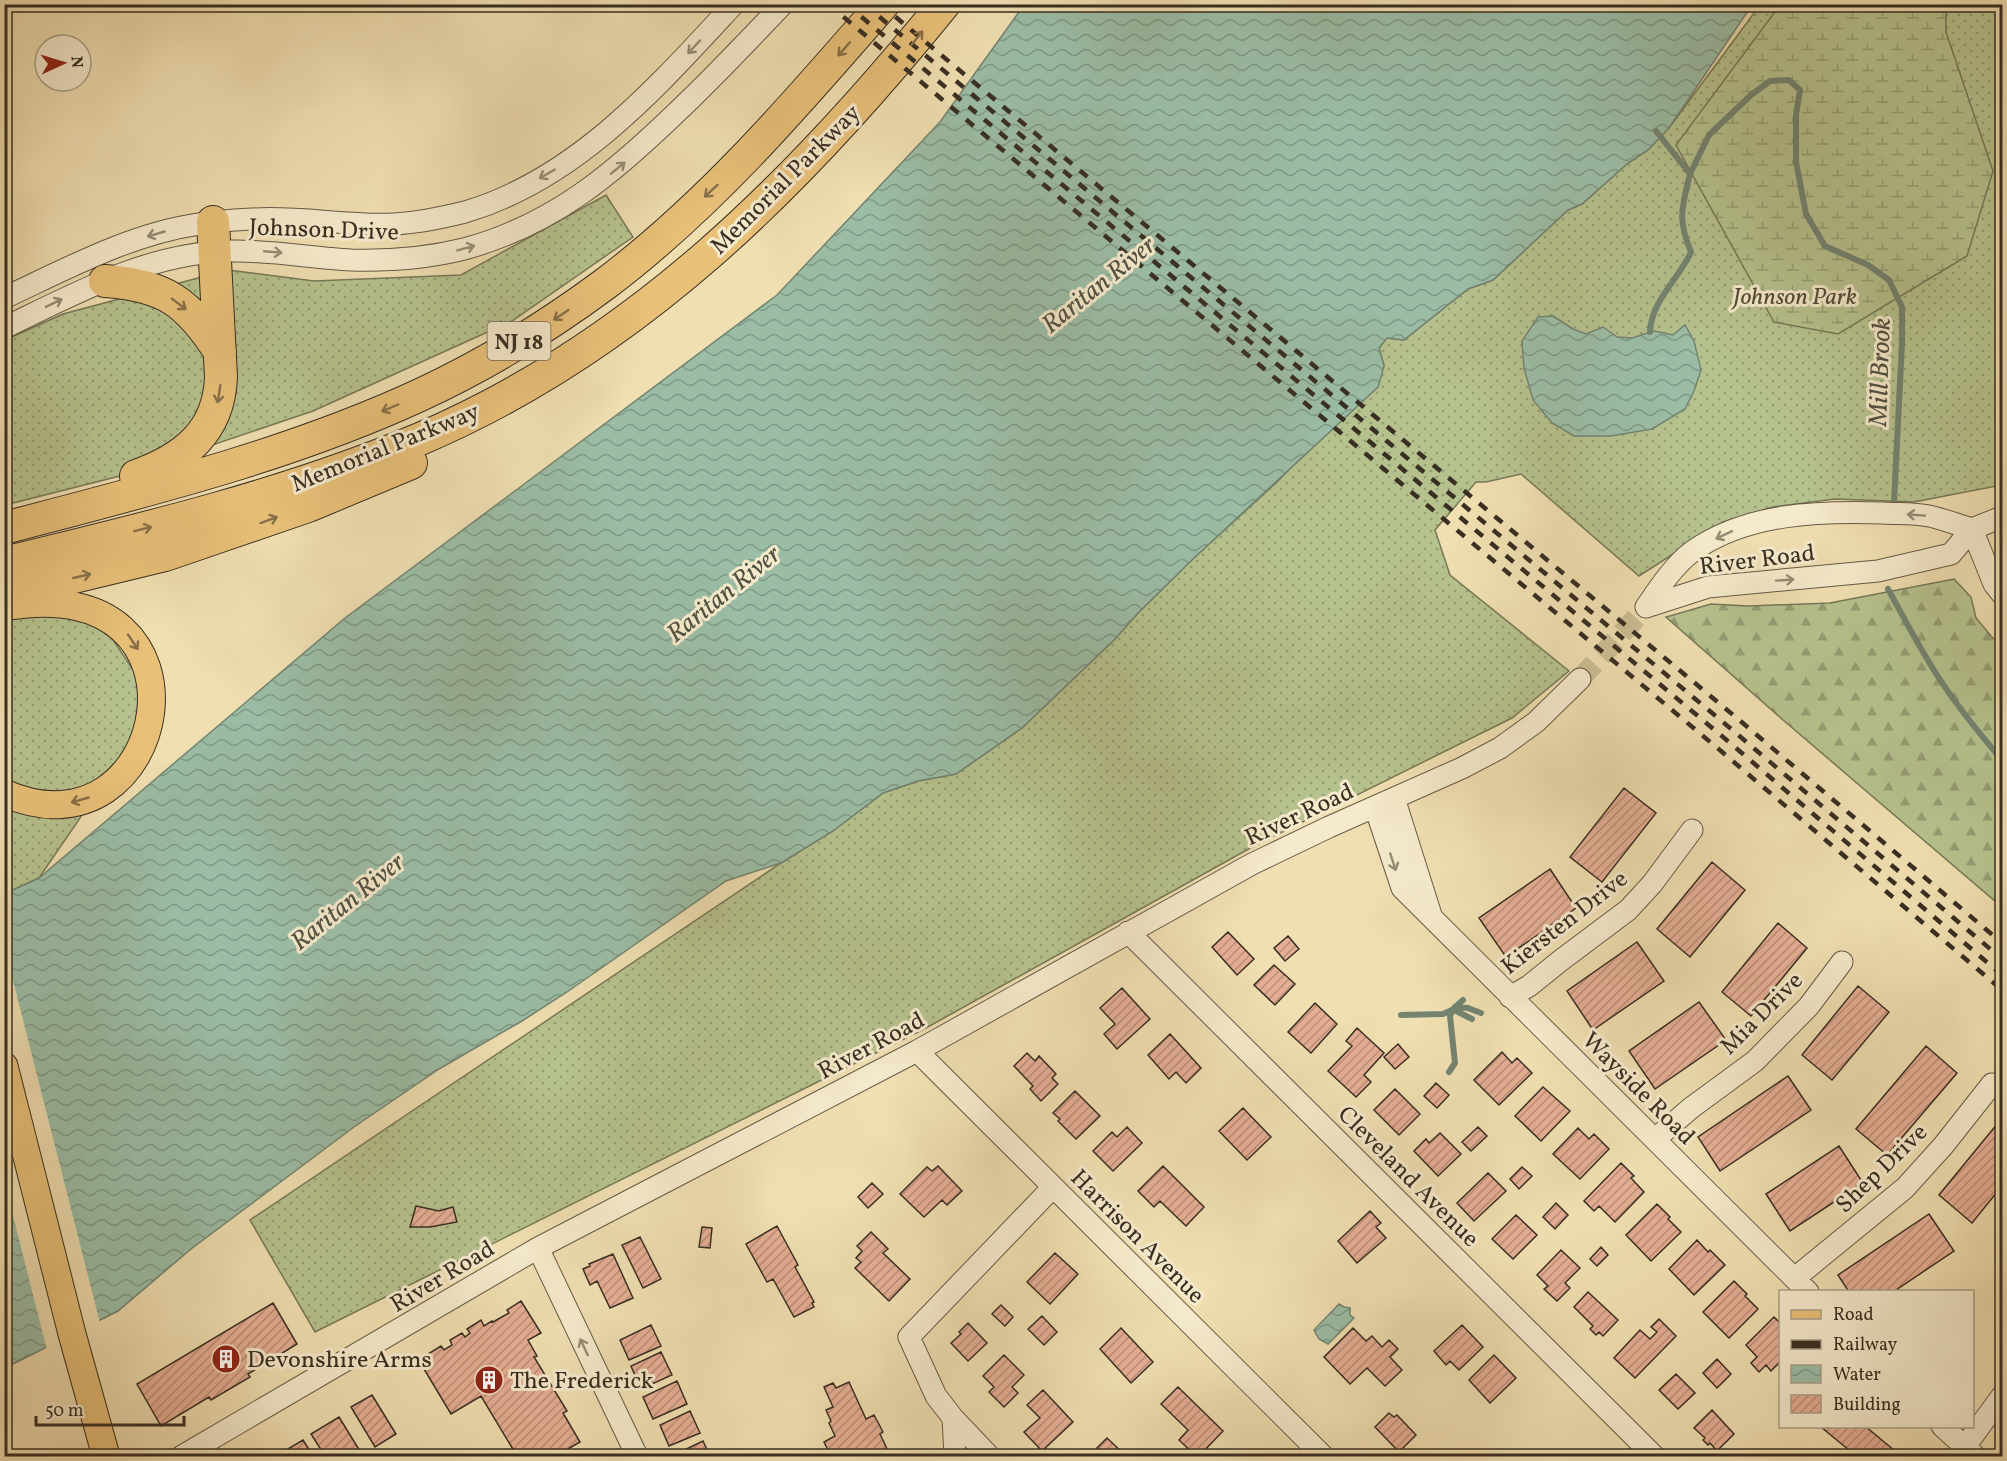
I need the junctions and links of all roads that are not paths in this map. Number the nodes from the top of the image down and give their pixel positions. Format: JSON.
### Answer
{"nodes":[{"id":1,"x":734,"y":4,"type":"edge"},
{"id":2,"x":783,"y":4,"type":"edge"},
{"id":3,"x":883,"y":4,"type":"edge"},
{"id":4,"x":944,"y":4,"type":"edge"},
{"id":5,"x":748,"y":219,"type":"junction"},
{"id":6,"x":214,"y":237,"type":"junction"},
{"id":7,"x":105,"y":281,"type":"junction"},
{"id":8,"x":4,"y":298,"type":"edge"},
{"id":9,"x":4,"y":328,"type":"edge"},
{"id":10,"x":220,"y":353,"type":"junction"},
{"id":11,"x":54,"y":515,"type":"junction"},
{"id":12,"x":2002,"y":517,"type":"edge"},
{"id":13,"x":4,"y":528,"type":"edge"},
{"id":14,"x":1972,"y":529,"type":"junction"},
{"id":15,"x":4,"y":563,"type":"edge"},
{"id":16,"x":4,"y":594,"type":"edge"},
{"id":17,"x":2002,"y":594,"type":"edge"},
{"id":18,"x":4,"y":606,"type":"edge"},
{"id":19,"x":1580,"y":679,"type":"tunnel mouth"},
{"id":20,"x":4,"y":793,"type":"edge"},
{"id":21,"x":1385,"y":803,"type":"junction"},
{"id":22,"x":1692,"y":830,"type":"dead end"},
{"id":23,"x":1128,"y":932,"type":"junction"},
{"id":24,"x":1842,"y":962,"type":"dead end"},
{"id":25,"x":1510,"y":997,"type":"junction"},
{"id":26,"x":917,"y":1051,"type":"junction"},
{"id":27,"x":4,"y":1066,"type":"edge"},
{"id":28,"x":1992,"y":1084,"type":"dead end"},
{"id":29,"x":1654,"y":1139,"type":"junction"},
{"id":30,"x":1053,"y":1187,"type":"junction"},
{"id":31,"x":537,"y":1248,"type":"junction"},
{"id":32,"x":1801,"y":1285,"type":"edge"},
{"id":33,"x":2002,"y":1396,"type":"edge"},
{"id":34,"x":953,"y":1418,"type":"junction"},
{"id":35,"x":1944,"y":1428,"type":"edge"},
{"id":36,"x":1966,"y":1454,"type":"edge"},
{"id":37,"x":106,"y":1456,"type":"edge"},
{"id":38,"x":182,"y":1456,"type":"edge"},
{"id":39,"x":637,"y":1456,"type":"edge"},
{"id":40,"x":955,"y":1456,"type":"edge"},
{"id":41,"x":989,"y":1456,"type":"edge"},
{"id":42,"x":1323,"y":1456,"type":"edge"},
{"id":43,"x":1654,"y":1456,"type":"edge"}],
"edges":[{"from":1,"to":6,"type":"street","name":"Johnson Drive","one_way":true},
{"from":6,"to":2,"type":"street","name":"Johnson Drive","one_way":true},
{"from":3,"to":11,"type":"highway","name":"Memorial Parkway","number":"NJ 18","one_way":true},
{"from":5,"to":4,"type":"highway","name":"Memorial Parkway","number":"NJ 18","one_way":true},
{"from":15,"to":5,"type":"highway","name":"Memorial Parkway","number":"NJ 18","one_way":true},
{"from":16,"to":5,"type":"highway","one_way":true},
{"from":6,"to":7,"type":"street","name":"Johnson Drive"},
{"from":6,"to":8,"type":"street","name":"Johnson Drive","one_way":true},
{"from":6,"to":10,"type":"highway"},
{"from":9,"to":7,"type":"street","name":"Johnson Drive","one_way":true},
{"from":7,"to":10,"type":"highway","one_way":true},
{"from":10,"to":11,"type":"highway","one_way":true},
{"from":11,"to":13,"type":"highway","name":"Memorial Parkway","number":"NJ 18"},
{"from":12,"to":14,"type":"street","name":"River Road"},
{"from":14,"to":14,"type":"street","name":"River Road","one_way":true},
{"from":14,"to":17,"type":"street"},
{"from":18,"to":20,"type":"main road","one_way":true},
{"from":19,"to":21,"type":"street","name":"River Road"},
{"from":21,"to":23,"type":"street","name":"River Road"},
{"from":21,"to":25,"type":"street","name":"Wayside Road"},
{"from":22,"to":25,"type":"street","name":"Kiersten Drive"},
{"from":23,"to":26,"type":"street","name":"River Road"},
{"from":23,"to":43,"type":"street","name":"Cleveland Avenue"},
{"from":24,"to":29,"type":"street","name":"Mia Drive"},
{"from":25,"to":29,"type":"street","name":"Wayside Road"},
{"from":26,"to":30,"type":"street","name":"Harrison Avenue"},
{"from":26,"to":31,"type":"street","name":"River Road"},
{"from":27,"to":37,"type":"main road"},
{"from":28,"to":32,"type":"street","name":"Shep Drive"},
{"from":29,"to":32,"type":"street","name":"Wayside Road"},
{"from":30,"to":34,"type":"street"},
{"from":30,"to":42,"type":"street","name":"Harrison Avenue"},
{"from":31,"to":38,"type":"street","name":"River Road"},
{"from":39,"to":31,"type":"street","one_way":true},
{"from":33,"to":36,"type":"street"},
{"from":34,"to":40,"type":"street"},
{"from":34,"to":41,"type":"street"},
{"from":35,"to":36,"type":"street"}]}
